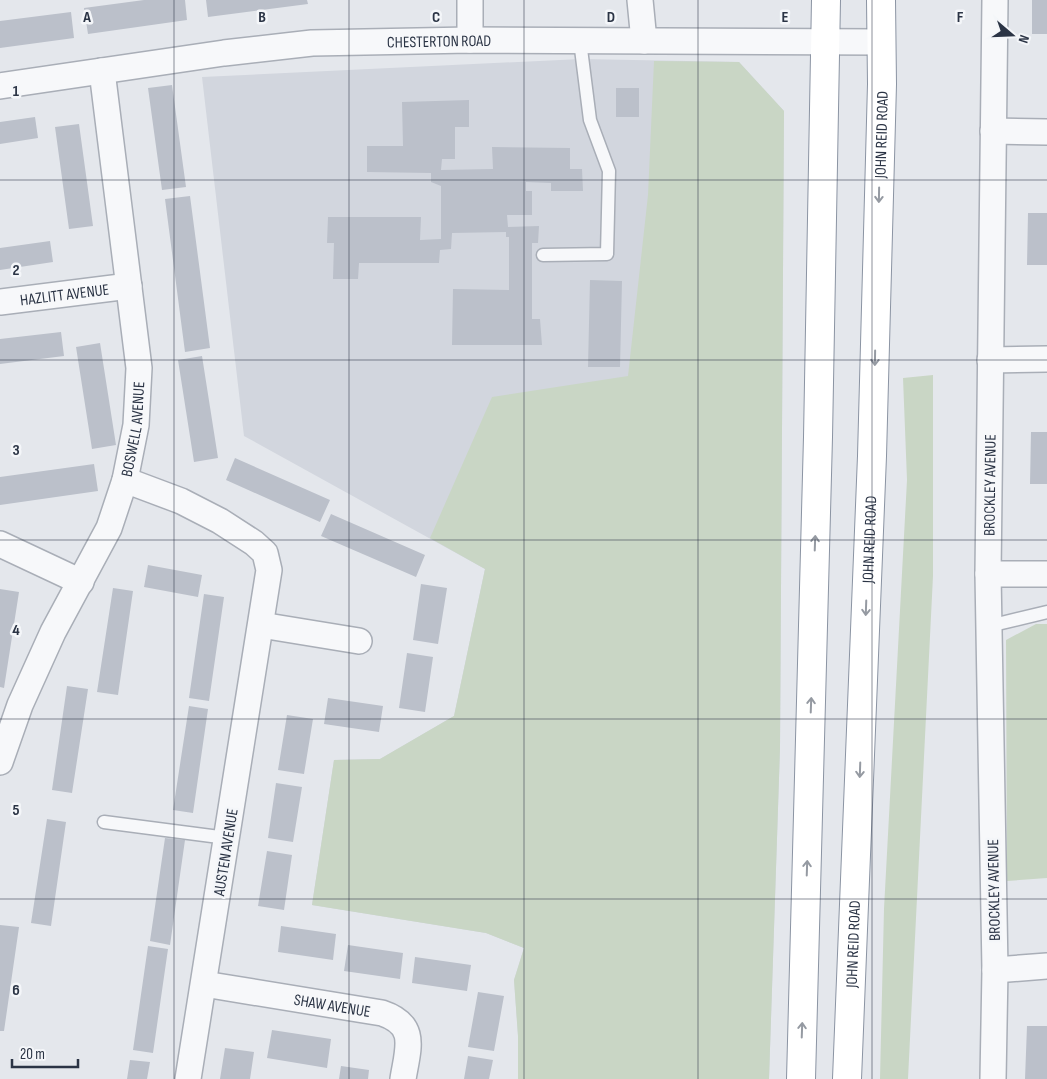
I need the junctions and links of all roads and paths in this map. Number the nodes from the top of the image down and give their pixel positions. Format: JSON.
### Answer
{"nodes":[{"id":1,"x":470,"y":0,"type":"edge"},
{"id":2,"x":640,"y":0,"type":"edge"},
{"id":3,"x":826,"y":0,"type":"edge"},
{"id":4,"x":881,"y":0,"type":"edge"},
{"id":5,"x":995,"y":0,"type":"edge"},
{"id":6,"x":470,"y":40,"type":"junction"},
{"id":7,"x":580,"y":41,"type":"junction"},
{"id":8,"x":644,"y":41,"type":"junction"},
{"id":9,"x":826,"y":42,"type":"junction"},
{"id":10,"x":881,"y":42,"type":"junction"},
{"id":11,"x":102,"y":71,"type":"junction"},
{"id":12,"x":0,"y":86,"type":"edge"},
{"id":13,"x":993,"y":131,"type":"junction"},
{"id":14,"x":1047,"y":132,"type":"edge"},
{"id":15,"x":543,"y":255,"type":"dead end"},
{"id":16,"x":129,"y":286,"type":"junction"},
{"id":17,"x":0,"y":302,"type":"edge"},
{"id":18,"x":1047,"y":359,"type":"edge"},
{"id":19,"x":990,"y":360,"type":"junction"},
{"id":20,"x":125,"y":480,"type":"junction"},
{"id":21,"x":0,"y":544,"type":"edge"},
{"id":22,"x":988,"y":574,"type":"junction"},
{"id":23,"x":1047,"y":574,"type":"edge"},
{"id":24,"x":81,"y":582,"type":"junction"},
{"id":25,"x":1047,"y":612,"type":"edge"},
{"id":26,"x":261,"y":625,"type":"junction"},
{"id":27,"x":989,"y":626,"type":"junction"},
{"id":28,"x":359,"y":641,"type":"dead end"},
{"id":29,"x":0,"y":762,"type":"edge"},
{"id":30,"x":104,"y":822,"type":"dead end"},
{"id":31,"x":227,"y":838,"type":"junction"},
{"id":32,"x":1047,"y":966,"type":"edge"},
{"id":33,"x":995,"y":970,"type":"junction"},
{"id":34,"x":204,"y":984,"type":"junction"},
{"id":35,"x":188,"y":1079,"type":"edge"},
{"id":36,"x":403,"y":1079,"type":"edge"},
{"id":37,"x":801,"y":1079,"type":"edge"},
{"id":38,"x":847,"y":1079,"type":"edge"},
{"id":39,"x":993,"y":1079,"type":"edge"}],
"edges":[{"from":1,"to":6,"type":"street"},
{"from":2,"to":8,"type":"street"},
{"from":3,"to":9,"type":"highway"},
{"from":4,"to":10,"type":"highway","name":"JOHN REID ROAD"},
{"from":5,"to":13,"type":"street","name":"BROCKLEY AVENUE"},
{"from":6,"to":7,"type":"street","name":"CHESTERTON ROAD"},
{"from":6,"to":11,"type":"street","name":"CHESTERTON ROAD"},
{"from":7,"to":8,"type":"street","name":"CHESTERTON ROAD"},
{"from":7,"to":15,"type":"lane"},
{"from":8,"to":9,"type":"street","name":"CHESTERTON ROAD"},
{"from":9,"to":10,"type":"street","name":"CHESTERTON ROAD"},
{"from":37,"to":9,"type":"highway","one_way":true},
{"from":10,"to":38,"type":"highway","name":"JOHN REID ROAD","one_way":true},
{"from":11,"to":12,"type":"street","name":"CHESTERTON ROAD"},
{"from":11,"to":16,"type":"street","name":"BOSWELL AVENUE"},
{"from":13,"to":14,"type":"street"},
{"from":13,"to":19,"type":"street","name":"BROCKLEY AVENUE"},
{"from":16,"to":17,"type":"street","name":"HAZLITT AVENUE"},
{"from":16,"to":20,"type":"street","name":"BOSWELL AVENUE"},
{"from":18,"to":19,"type":"street"},
{"from":19,"to":22,"type":"street","name":"BROCKLEY AVENUE"},
{"from":20,"to":24,"type":"street","name":"BOSWELL AVENUE"},
{"from":20,"to":26,"type":"street","name":"AUSTEN AVENUE"},
{"from":21,"to":24,"type":"street"},
{"from":22,"to":23,"type":"street"},
{"from":22,"to":27,"type":"street","name":"BROCKLEY AVENUE"},
{"from":24,"to":29,"type":"street","name":"BOSWELL AVENUE"},
{"from":25,"to":27,"type":"lane"},
{"from":26,"to":28,"type":"street"},
{"from":26,"to":31,"type":"street","name":"AUSTEN AVENUE"},
{"from":27,"to":33,"type":"street","name":"BROCKLEY AVENUE"},
{"from":30,"to":31,"type":"lane"},
{"from":31,"to":34,"type":"street","name":"AUSTEN AVENUE"},
{"from":32,"to":33,"type":"street"},
{"from":33,"to":39,"type":"street","name":"BROCKLEY AVENUE"},
{"from":34,"to":35,"type":"street","name":"AUSTEN AVENUE"},
{"from":34,"to":36,"type":"street","name":"SHAW AVENUE"}]}
